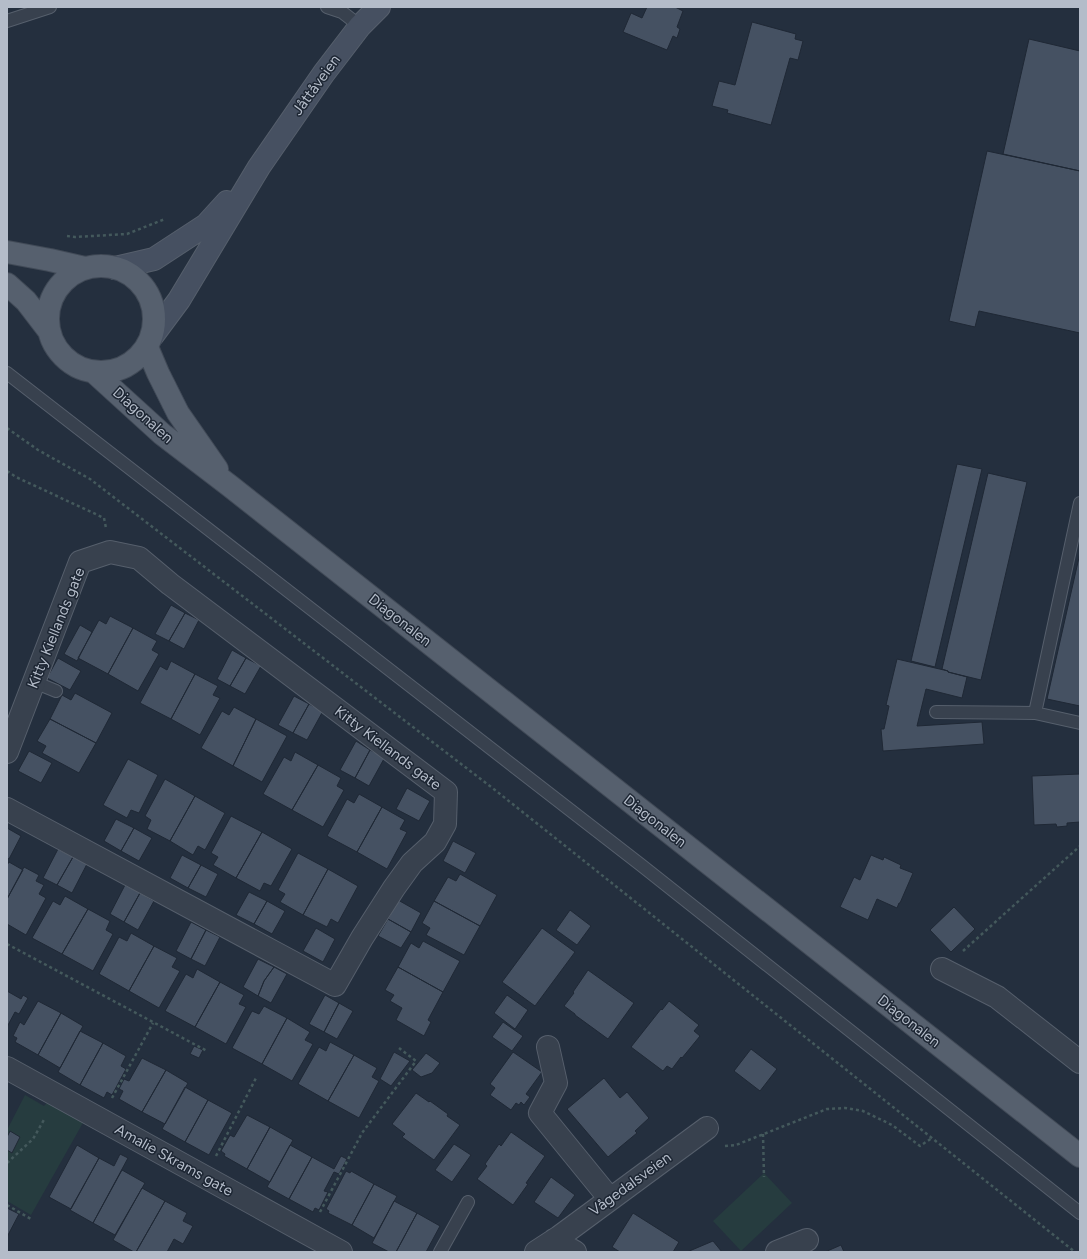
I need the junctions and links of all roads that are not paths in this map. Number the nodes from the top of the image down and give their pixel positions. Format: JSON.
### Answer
{"nodes":[{"id":1,"x":50,"y":7,"type":"edge"},
{"id":2,"x":326,"y":7,"type":"edge"},
{"id":3,"x":379,"y":7,"type":"edge"},
{"id":4,"x":7,"y":20,"type":"edge"},
{"id":5,"x":360,"y":26,"type":"junction"},
{"id":6,"x":259,"y":167,"type":"junction"},
{"id":7,"x":7,"y":252,"type":"edge"},
{"id":8,"x":85,"y":268,"type":"junction"},
{"id":9,"x":115,"y":268,"type":"junction"},
{"id":10,"x":7,"y":284,"type":"edge"},
{"id":11,"x":49,"y":332,"type":"junction"},
{"id":12,"x":150,"y":341,"type":"junction"},
{"id":13,"x":7,"y":373,"type":"edge"},
{"id":14,"x":95,"y":373,"type":"junction"},
{"id":15,"x":230,"y":486,"type":"junction"},
{"id":16,"x":1080,"y":503,"type":"edge"},
{"id":17,"x":34,"y":682,"type":"junction"},
{"id":18,"x":56,"y":691,"type":"dead end"},
{"id":19,"x":936,"y":712,"type":"dead end"},
{"id":20,"x":1035,"y":713,"type":"junction"},
{"id":21,"x":1080,"y":723,"type":"edge"},
{"id":22,"x":7,"y":752,"type":"edge"},
{"id":23,"x":7,"y":808,"type":"edge"},
{"id":24,"x":942,"y":969,"type":"road end"},
{"id":25,"x":548,"y":1047,"type":"dead end"},
{"id":26,"x":1080,"y":1062,"type":"edge"},
{"id":27,"x":7,"y":1068,"type":"edge"},
{"id":28,"x":707,"y":1128,"type":"road end"},
{"id":29,"x":1080,"y":1156,"type":"edge"},
{"id":30,"x":610,"y":1199,"type":"junction"},
{"id":31,"x":468,"y":1202,"type":"dead end"},
{"id":32,"x":1080,"y":1212,"type":"edge"},
{"id":33,"x":807,"y":1240,"type":"dead end"},
{"id":34,"x":545,"y":1246,"type":"edge"},
{"id":35,"x":341,"y":1252,"type":"edge"},
{"id":36,"x":440,"y":1252,"type":"edge"},
{"id":37,"x":575,"y":1252,"type":"edge"},
{"id":38,"x":777,"y":1252,"type":"edge"}],
"edges":[{"from":1,"to":4,"type":"lane"},
{"from":2,"to":5,"type":"lane"},
{"from":3,"to":5,"type":"main road","name":"Jåttåveien"},
{"from":5,"to":6,"type":"main road","name":"Jåttåveien"},
{"from":6,"to":9,"type":"main road","name":"Jåttåveien"},
{"from":6,"to":12,"type":"main road","name":"Jåttåveien"},
{"from":7,"to":8,"type":"main road"},
{"from":8,"to":9,"type":"main road"},
{"from":8,"to":11,"type":"main road"},
{"from":9,"to":12,"type":"main road"},
{"from":10,"to":11,"type":"main road"},
{"from":11,"to":14,"type":"main road"},
{"from":12,"to":14,"type":"main road"},
{"from":12,"to":15,"type":"main road","name":"Diagonalen"},
{"from":13,"to":32,"type":"lane"},
{"from":14,"to":15,"type":"main road","name":"Diagonalen"},
{"from":15,"to":29,"type":"main road","name":"Diagonalen"},
{"from":16,"to":20,"type":"lane"},
{"from":17,"to":18,"type":"lane"},
{"from":17,"to":22,"type":"street","name":"Kitty Kiellands gate"},
{"from":17,"to":23,"type":"street","name":"Kitty Kiellands gate"},
{"from":19,"to":20,"type":"lane"},
{"from":20,"to":21,"type":"lane"},
{"from":24,"to":26,"type":"street"},
{"from":25,"to":30,"type":"street"},
{"from":27,"to":35,"type":"street","name":"Amalie Skrams gate"},
{"from":28,"to":30,"type":"street","name":"Vågedalsveien"},
{"from":30,"to":34,"type":"street","name":"Vågedalsveien"},
{"from":31,"to":36,"type":"lane"},
{"from":33,"to":38,"type":"street"},
{"from":34,"to":37,"type":"street","name":"Vågedalsveien"}]}
